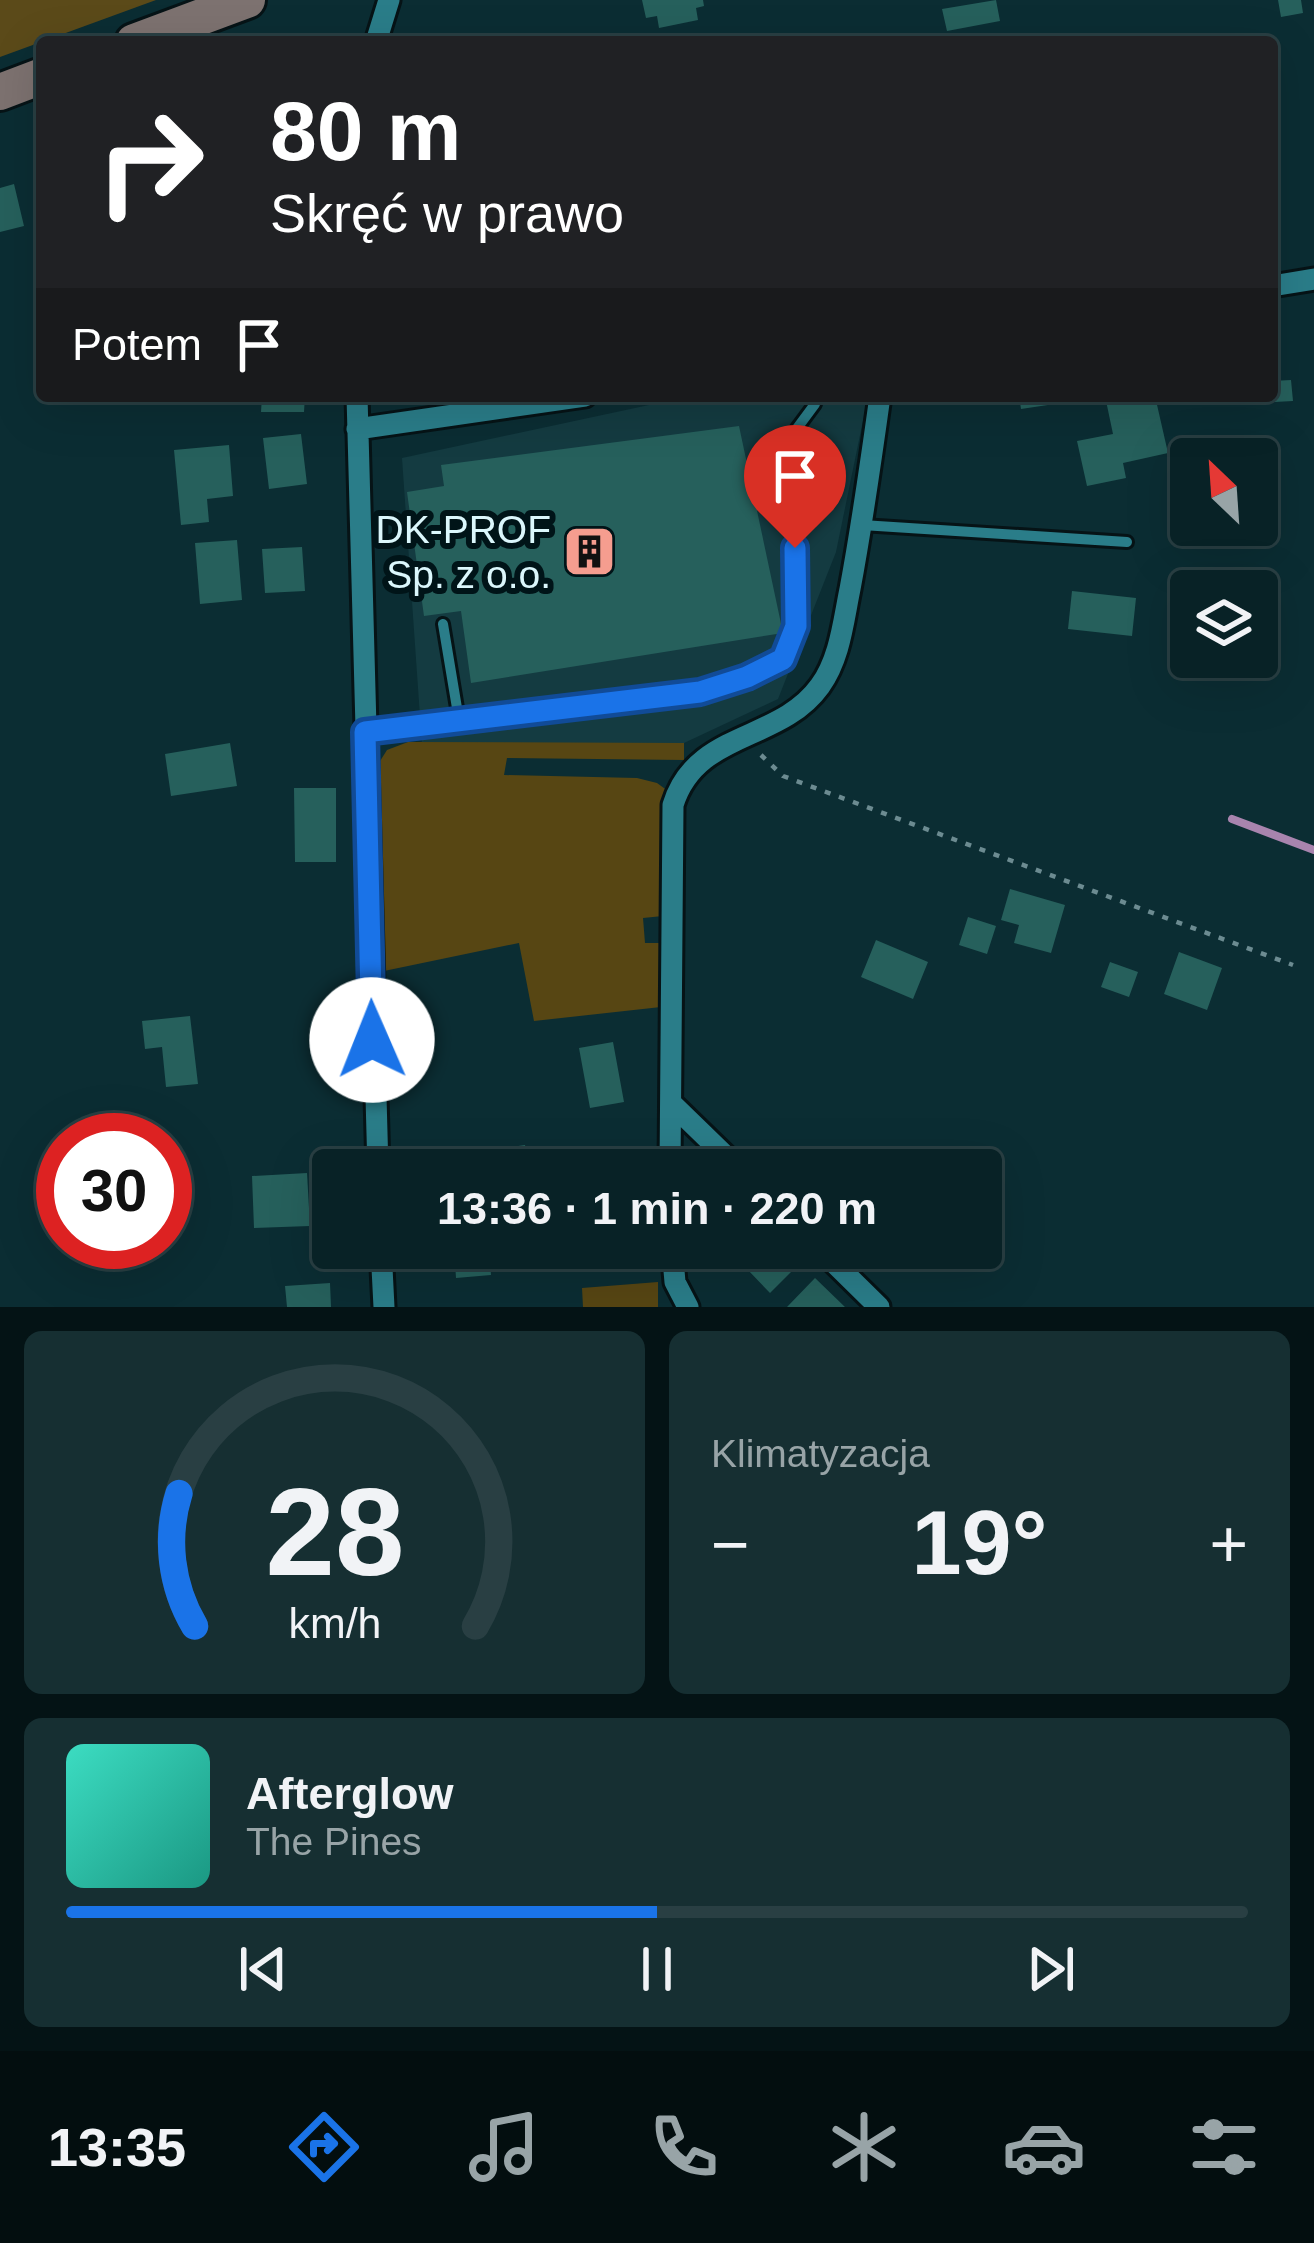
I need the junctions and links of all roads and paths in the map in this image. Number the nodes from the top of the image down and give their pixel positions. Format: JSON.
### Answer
{"nodes":[{"id":1,"x":247,"y":0,"type":"edge"},
{"id":2,"x":389,"y":0,"type":"edge"},
{"id":3,"x":150,"y":36,"type":"edge"},
{"id":4,"x":378,"y":36,"type":"edge"},
{"id":5,"x":36,"y":78,"type":"edge"},
{"id":6,"x":0,"y":92,"type":"edge"},
{"id":7,"x":1314,"y":279,"type":"edge"},
{"id":8,"x":1278,"y":285,"type":"edge"},
{"id":9,"x":357,"y":402,"type":"edge"},
{"id":10,"x":544,"y":402,"type":"edge"},
{"id":11,"x":815,"y":402,"type":"edge"},
{"id":12,"x":879,"y":402,"type":"edge"},
{"id":13,"x":357,"y":429,"type":"junction"},
{"id":14,"x":862,"y":525,"type":"junction"},
{"id":15,"x":1127,"y":542,"type":"dead end"},
{"id":16,"x":443,"y":624,"type":"dead end"},
{"id":17,"x":459,"y":720,"type":"junction"},
{"id":18,"x":365,"y":732,"type":"junction"},
{"id":19,"x":752,"y":734,"type":"junction"},
{"id":20,"x":1293,"y":965,"type":"dead end"},
{"id":21,"x":671,"y":1103,"type":"junction"},
{"id":22,"x":377,"y":1149,"type":"edge"},
{"id":23,"x":670,"y":1149,"type":"edge"},
{"id":24,"x":718,"y":1149,"type":"edge"},
{"id":25,"x":382,"y":1269,"type":"edge"},
{"id":26,"x":674,"y":1269,"type":"edge"},
{"id":27,"x":840,"y":1269,"type":"edge"},
{"id":28,"x":384,"y":1307,"type":"edge"},
{"id":29,"x":688,"y":1307,"type":"edge"},
{"id":30,"x":879,"y":1307,"type":"edge"}],
"edges":[{"from":1,"to":3,"type":"main road"},
{"from":2,"to":4,"type":"street"},
{"from":5,"to":6,"type":"main road"},
{"from":7,"to":8,"type":"street"},
{"from":9,"to":13,"type":"street"},
{"from":10,"to":13,"type":"street"},
{"from":11,"to":17,"type":"lane"},
{"from":12,"to":14,"type":"street"},
{"from":13,"to":18,"type":"street"},
{"from":14,"to":15,"type":"lane"},
{"from":14,"to":19,"type":"street"},
{"from":16,"to":17,"type":"lane"},
{"from":17,"to":18,"type":"lane"},
{"from":18,"to":22,"type":"street"},
{"from":19,"to":20,"type":"path"},
{"from":19,"to":21,"type":"street"},
{"from":21,"to":23,"type":"street"},
{"from":21,"to":24,"type":"street"},
{"from":25,"to":28,"type":"street"},
{"from":26,"to":29,"type":"street"},
{"from":27,"to":30,"type":"street"}]}
